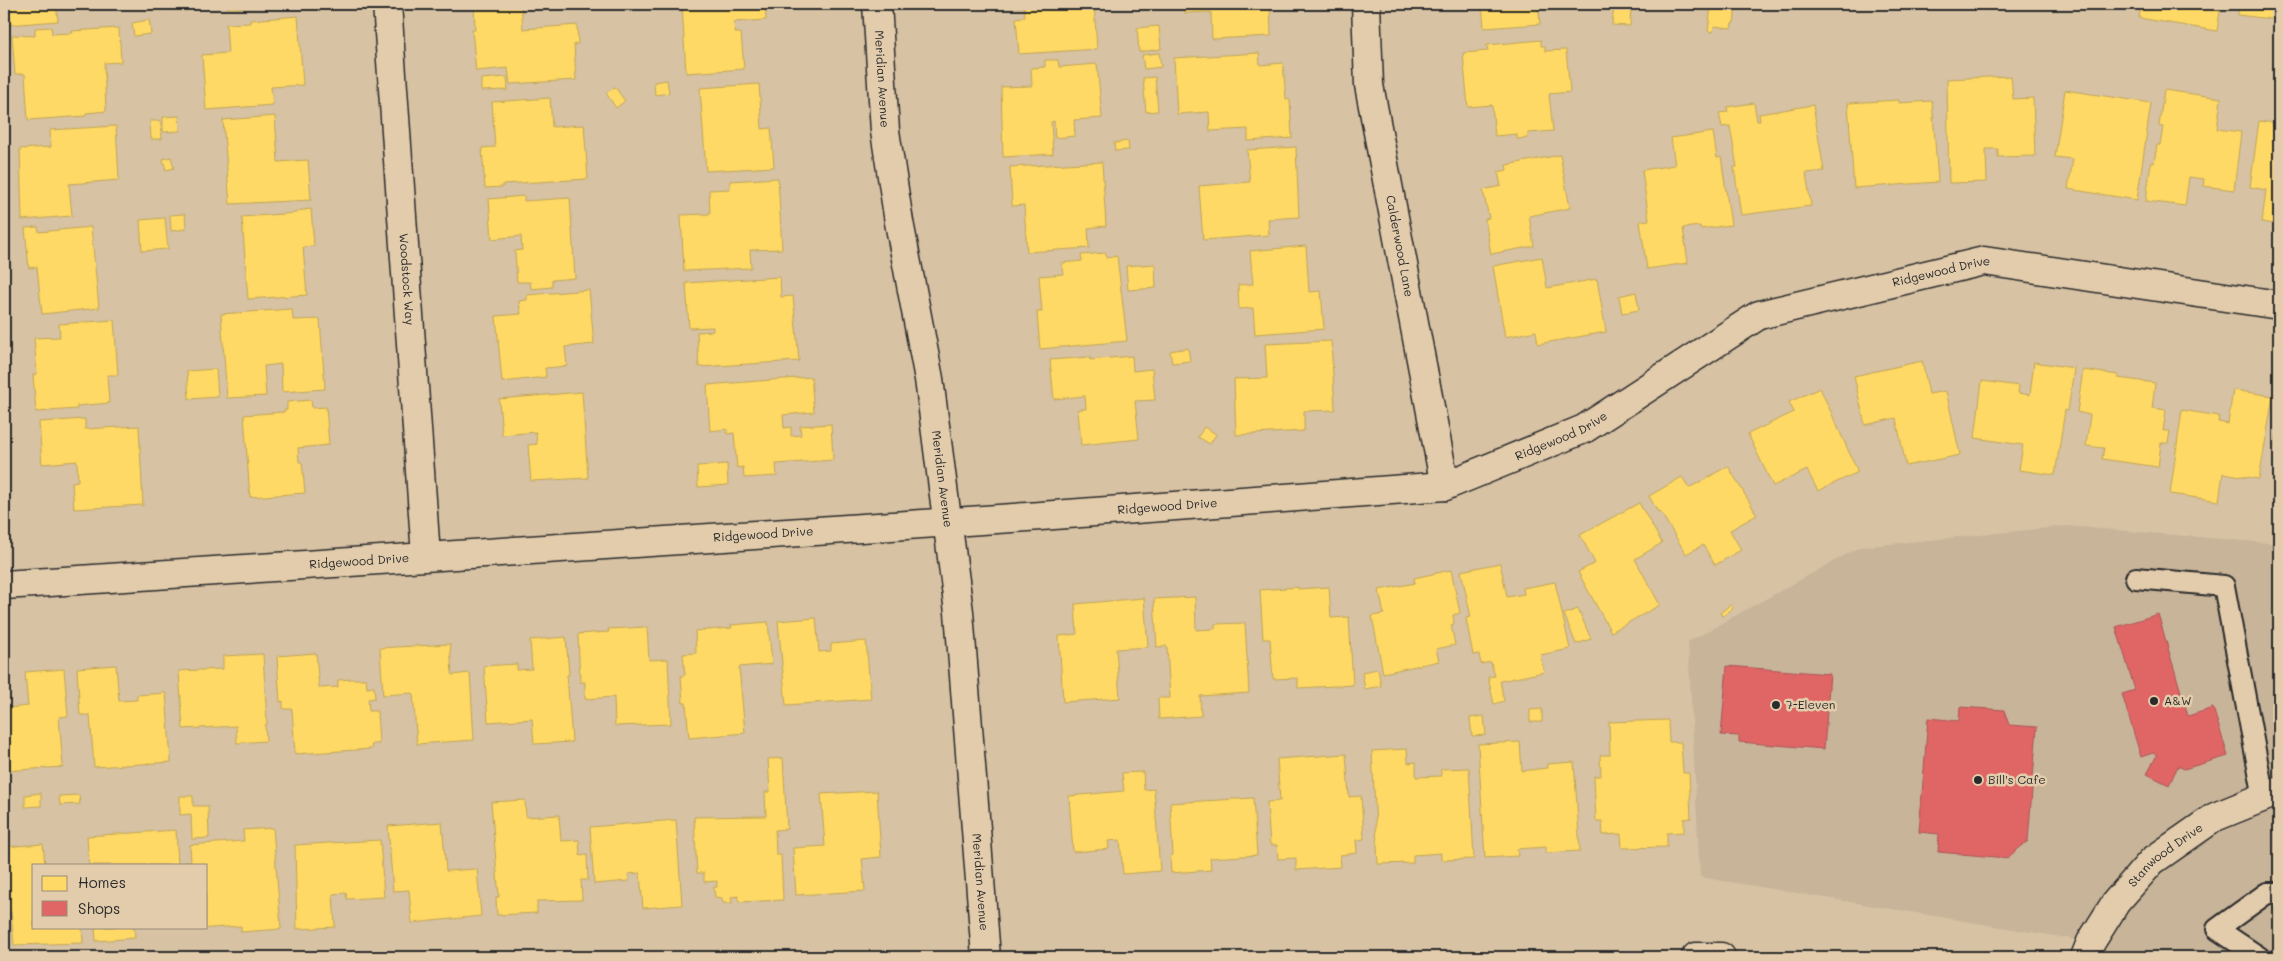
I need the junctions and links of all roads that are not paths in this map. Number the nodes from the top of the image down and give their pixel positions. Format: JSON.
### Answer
{"nodes":[{"id":1,"x":387,"y":4,"type":"edge"},
{"id":2,"x":877,"y":4,"type":"edge"},
{"id":3,"x":1366,"y":4,"type":"edge"},
{"id":4,"x":2279,"y":305,"type":"edge"},
{"id":5,"x":1446,"y":486,"type":"junction"},
{"id":6,"x":948,"y":522,"type":"junction"},
{"id":7,"x":426,"y":556,"type":"junction"},
{"id":8,"x":2136,"y":578,"type":"dead end"},
{"id":9,"x":4,"y":585,"type":"edge"},
{"id":10,"x":2272,"y":794,"type":"edge"},
{"id":11,"x":2279,"y":893,"type":"edge"},
{"id":12,"x":986,"y":957,"type":"edge"},
{"id":13,"x":1696,"y":957,"type":"edge"},
{"id":14,"x":1721,"y":957,"type":"edge"},
{"id":15,"x":2085,"y":957,"type":"edge"},
{"id":16,"x":2259,"y":957,"type":"edge"}],
"edges":[{"from":1,"to":7,"type":"street","name":"Woodstock Way"},
{"from":2,"to":6,"type":"street","name":"Meridian Avenue"},
{"from":3,"to":5,"type":"street","name":"Calderwood Lane"},
{"from":4,"to":5,"type":"street","name":"Ridgewood Drive"},
{"from":5,"to":6,"type":"street","name":"Ridgewood Drive"},
{"from":6,"to":7,"type":"street","name":"Ridgewood Drive"},
{"from":6,"to":12,"type":"street","name":"Meridian Avenue"},
{"from":7,"to":9,"type":"street","name":"Ridgewood Drive"},
{"from":8,"to":10,"type":"lane"},
{"from":10,"to":15,"type":"street","name":"Stanwood Drive"},
{"from":11,"to":16,"type":"lane"},
{"from":13,"to":14,"type":"street"}]}
